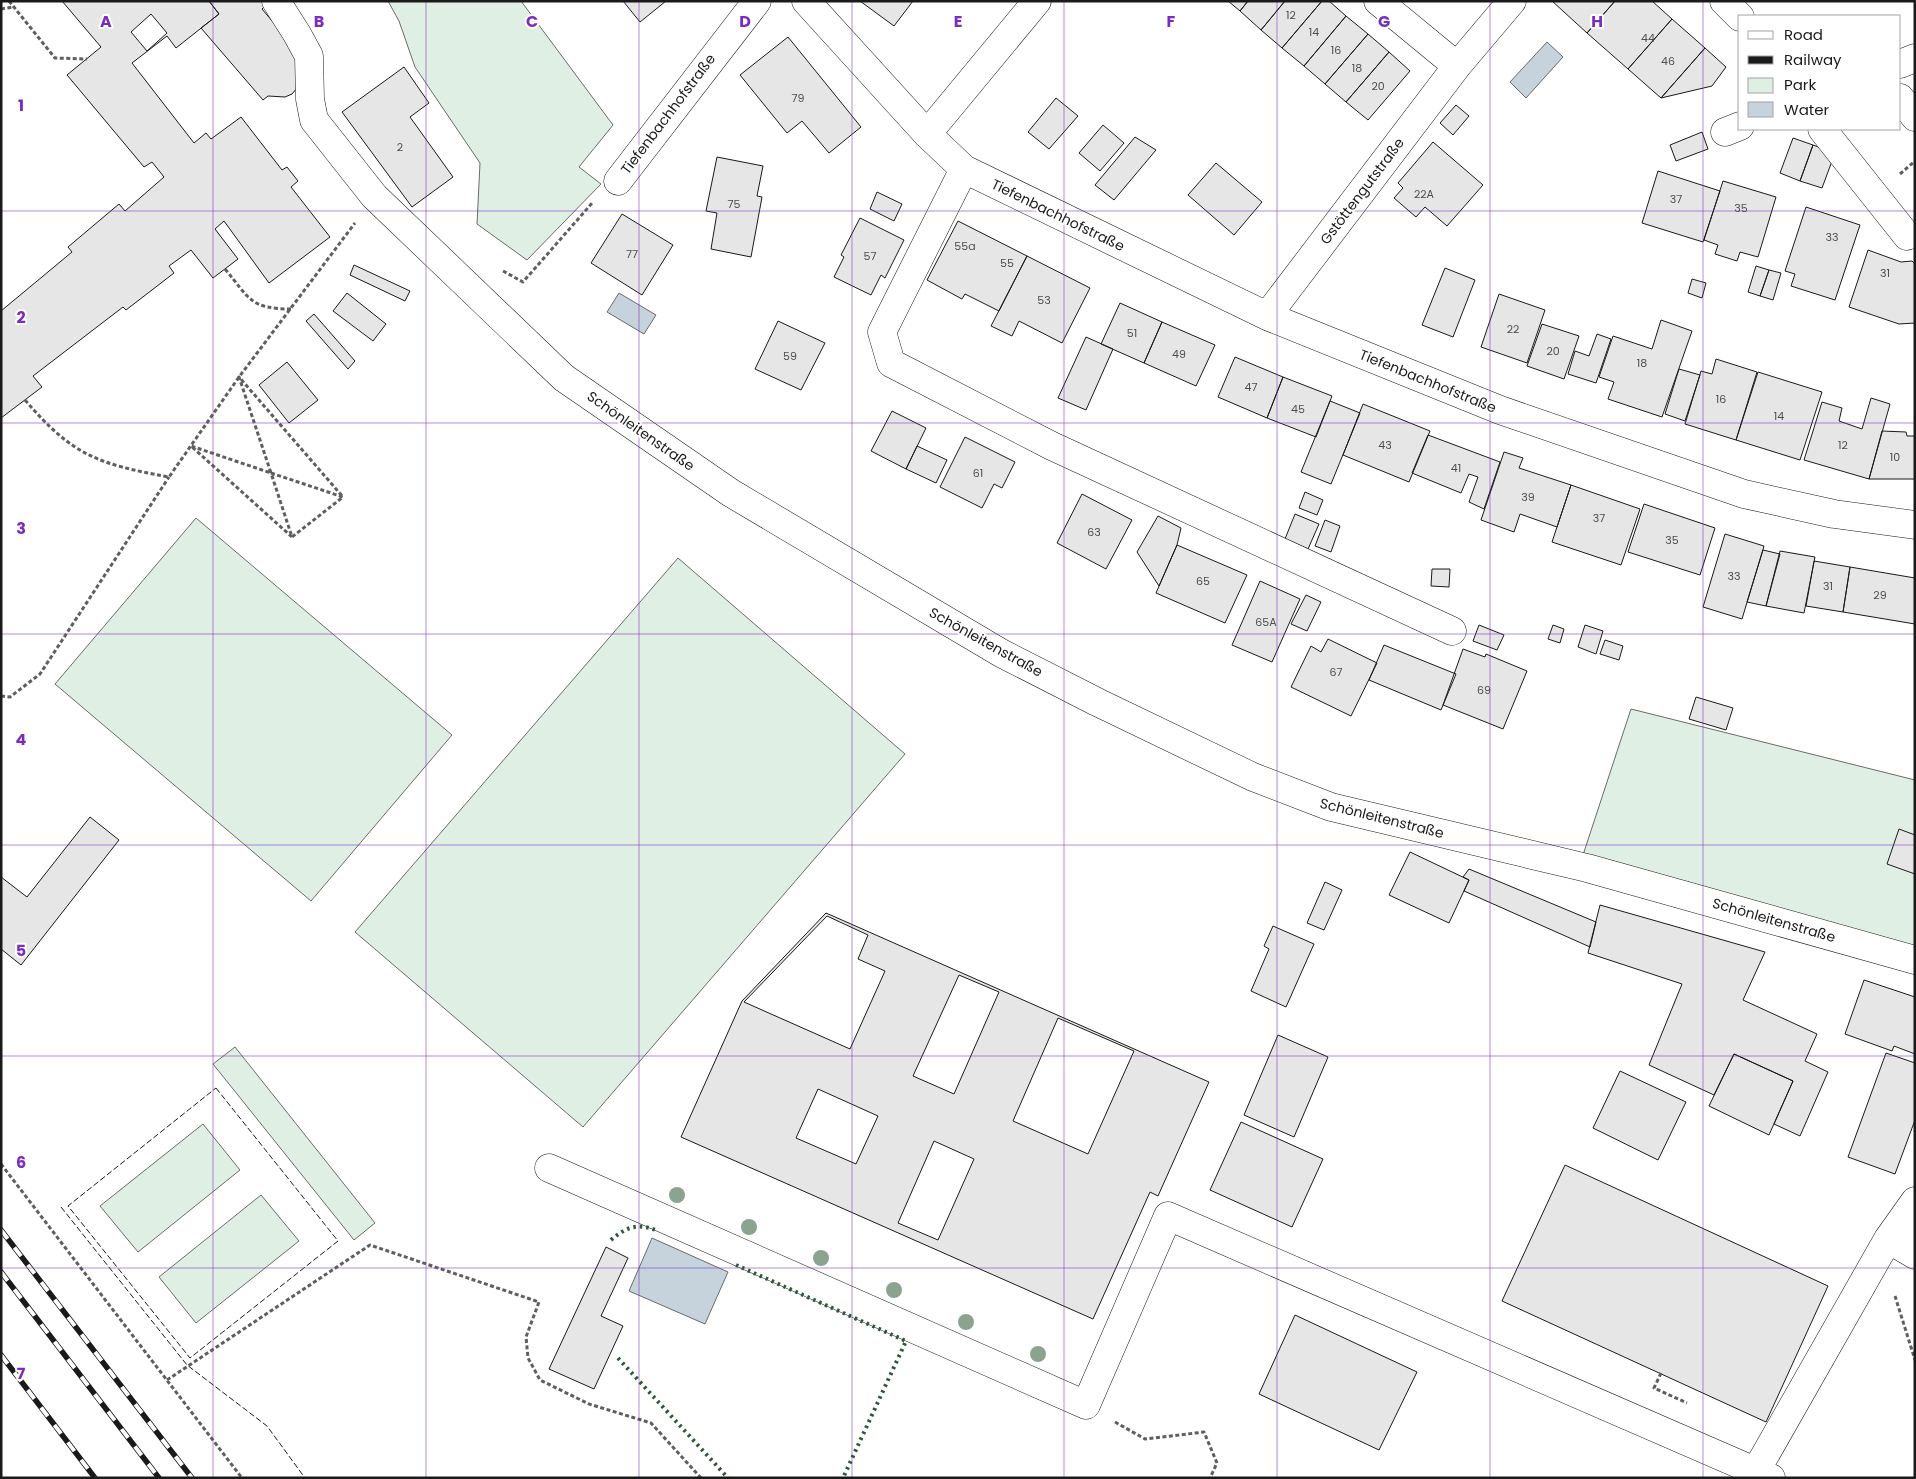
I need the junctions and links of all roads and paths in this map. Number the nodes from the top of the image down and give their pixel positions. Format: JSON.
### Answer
{"nodes":[{"id":1,"x":9,"y":1,"type":"edge"},
{"id":2,"x":276,"y":1,"type":"edge"},
{"id":3,"x":757,"y":1,"type":"edge"},
{"id":4,"x":806,"y":1,"type":"edge"},
{"id":5,"x":1038,"y":1,"type":"edge"},
{"id":6,"x":1378,"y":1,"type":"edge"},
{"id":7,"x":1512,"y":1,"type":"edge"},
{"id":8,"x":1724,"y":1,"type":"edge"},
{"id":9,"x":14,"y":7,"type":"junction"},
{"id":10,"x":1,"y":9,"type":"edge"},
{"id":11,"x":1738,"y":15,"type":"edge"},
{"id":12,"x":87,"y":58,"type":"dead end"},
{"id":13,"x":1915,"y":58,"type":"edge"},
{"id":14,"x":1901,"y":64,"type":"edge"},
{"id":15,"x":1457,"y":66,"type":"junction"},
{"id":16,"x":1901,"y":99,"type":"edge"},
{"id":17,"x":1915,"y":117,"type":"edge"},
{"id":18,"x":1823,"y":130,"type":"edge"},
{"id":19,"x":927,"y":134,"type":"junction"},
{"id":20,"x":964,"y":169,"type":"junction"},
{"id":21,"x":618,"y":181,"type":"joint"},
{"id":22,"x":374,"y":196,"type":"junction"},
{"id":23,"x":1906,"y":236,"type":"dead end"},
{"id":24,"x":225,"y":269,"type":"dead end"},
{"id":25,"x":522,"y":282,"type":"dead end"},
{"id":26,"x":292,"y":309,"type":"junction"},
{"id":27,"x":1267,"y":316,"type":"junction"},
{"id":28,"x":239,"y":377,"type":"junction"},
{"id":29,"x":25,"y":400,"type":"dead end"},
{"id":30,"x":191,"y":446,"type":"junction"},
{"id":31,"x":271,"y":473,"type":"junction"},
{"id":32,"x":168,"y":477,"type":"junction"},
{"id":33,"x":343,"y":497,"type":"junction"},
{"id":34,"x":1915,"y":525,"type":"edge"},
{"id":35,"x":292,"y":537,"type":"junction"},
{"id":36,"x":1452,"y":631,"type":"dead end"},
{"id":37,"x":1,"y":696,"type":"edge"},
{"id":38,"x":1915,"y":960,"type":"edge"},
{"id":39,"x":1,"y":1164,"type":"edge"},
{"id":40,"x":549,"y":1168,"type":"dead end"},
{"id":41,"x":1915,"y":1201,"type":"edge"},
{"id":42,"x":1901,"y":1238,"type":"edge"},
{"id":43,"x":1915,"y":1254,"type":"edge"},
{"id":44,"x":1894,"y":1292,"type":"dead end"},
{"id":45,"x":1915,"y":1360,"type":"edge"},
{"id":46,"x":1661,"y":1373,"type":"dead end"},
{"id":47,"x":167,"y":1380,"type":"junction"},
{"id":48,"x":1086,"y":1405,"type":"junction"},
{"id":49,"x":1696,"y":1407,"type":"dead end"},
{"id":50,"x":1760,"y":1475,"type":"edge"},
{"id":51,"x":242,"y":1478,"type":"edge"},
{"id":52,"x":701,"y":1478,"type":"edge"},
{"id":53,"x":1210,"y":1478,"type":"edge"}],
"edges":[{"from":1,"to":9,"type":"path"},
{"from":2,"to":22,"type":"street","name":"Schönleitenstraße"},
{"from":3,"to":21,"type":"street","name":"Tiefenbachhofstraße"},
{"from":4,"to":19,"type":"street","name":"Tiefenbachhofstraße"},
{"from":5,"to":19,"type":"street"},
{"from":6,"to":15,"type":"street"},
{"from":7,"to":15,"type":"street","name":"Gstöttengutstraße"},
{"from":8,"to":11,"type":"street"},
{"from":9,"to":10,"type":"path"},
{"from":9,"to":12,"type":"path"},
{"from":13,"to":14,"type":"street"},
{"from":15,"to":27,"type":"street","name":"Gstöttengutstraße"},
{"from":16,"to":17,"type":"street"},
{"from":18,"to":23,"type":"street"},
{"from":19,"to":20,"type":"street","name":"Tiefenbachhofstraße"},
{"from":20,"to":27,"type":"street","name":"Tiefenbachhofstraße"},
{"from":20,"to":36,"type":"street"},
{"from":21,"to":25,"type":"path"},
{"from":22,"to":26,"type":"path"},
{"from":22,"to":38,"type":"street","name":"Schönleitenstraße"},
{"from":24,"to":26,"type":"path"},
{"from":26,"to":28,"type":"path"},
{"from":27,"to":34,"type":"street","name":"Tiefenbachhofstraße"},
{"from":28,"to":30,"type":"path"},
{"from":28,"to":31,"type":"path"},
{"from":28,"to":33,"type":"path"},
{"from":29,"to":32,"type":"path"},
{"from":30,"to":31,"type":"path"},
{"from":30,"to":32,"type":"path"},
{"from":30,"to":35,"type":"path"},
{"from":31,"to":33,"type":"path"},
{"from":31,"to":35,"type":"path"},
{"from":32,"to":37,"type":"path"},
{"from":33,"to":35,"type":"path"},
{"from":39,"to":47,"type":"path"},
{"from":40,"to":48,"type":"street"},
{"from":41,"to":42,"type":"street"},
{"from":42,"to":43,"type":"street"},
{"from":42,"to":50,"type":"street"},
{"from":44,"to":45,"type":"path"},
{"from":46,"to":49,"type":"path"},
{"from":47,"to":51,"type":"path"},
{"from":47,"to":52,"type":"path"},
{"from":48,"to":50,"type":"street"},
{"from":48,"to":53,"type":"path"}]}
